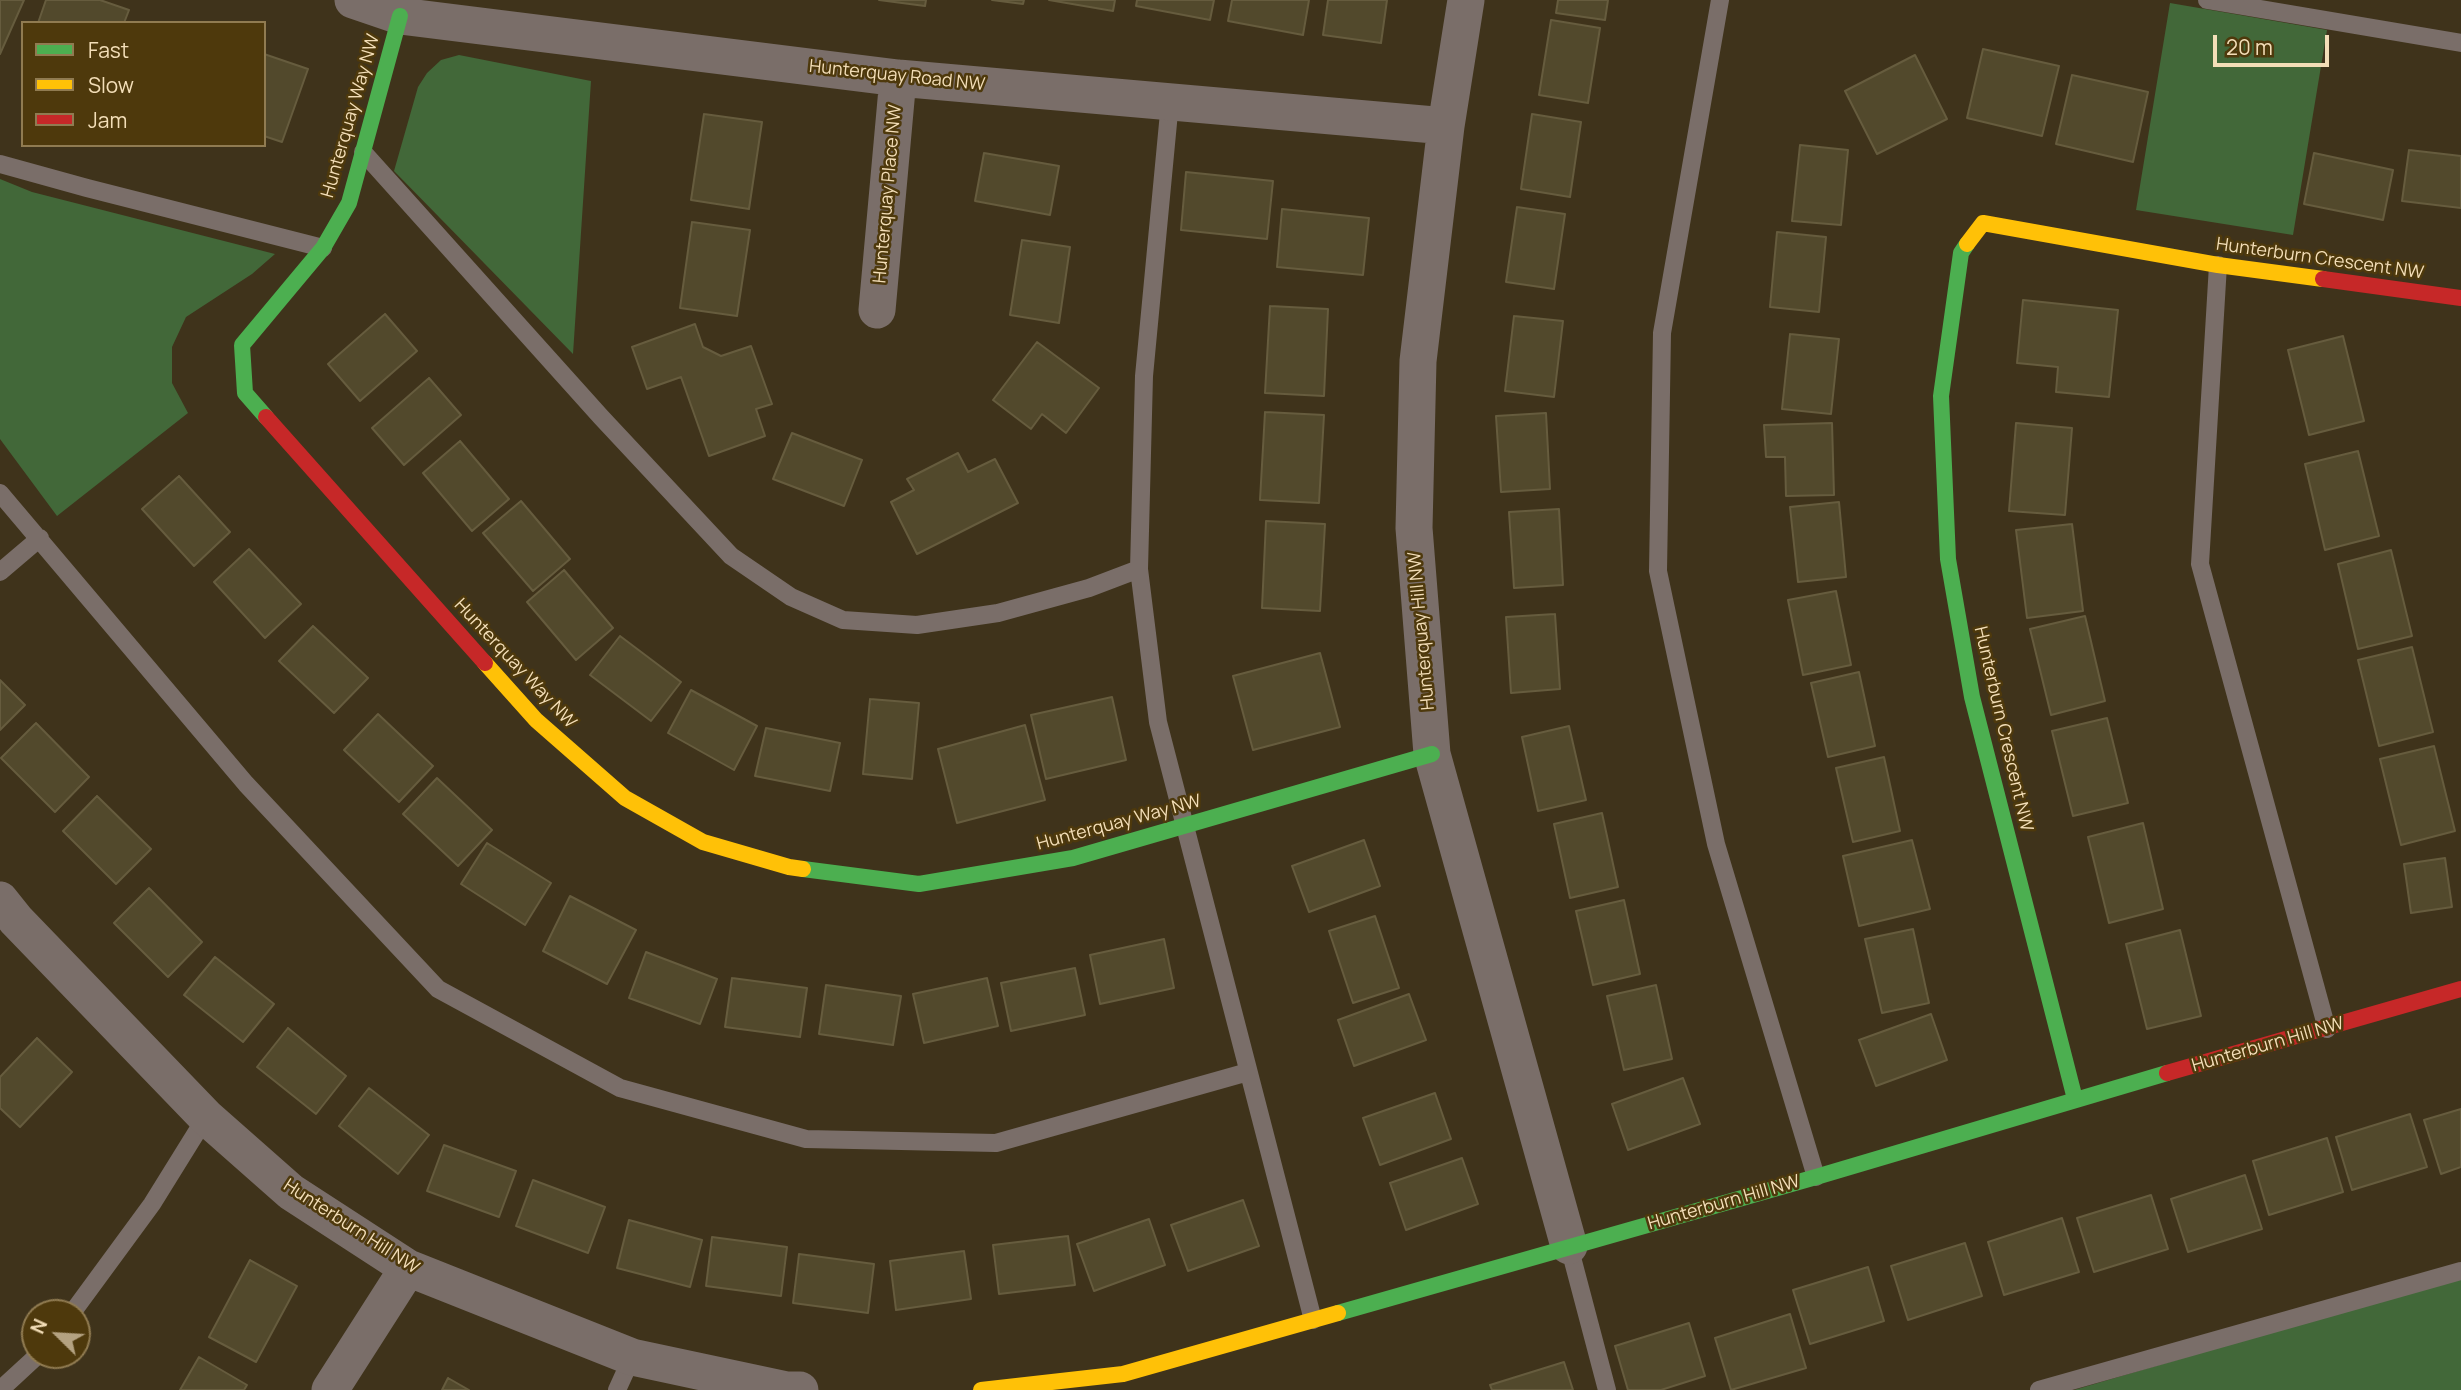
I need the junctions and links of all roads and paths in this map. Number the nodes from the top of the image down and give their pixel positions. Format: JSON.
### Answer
{"nodes":[{"id":1,"x":353,"y":0,"type":"edge"},
{"id":2,"x":1466,"y":0,"type":"edge"},
{"id":3,"x":1720,"y":0,"type":"edge"},
{"id":4,"x":2207,"y":0,"type":"edge"},
{"id":5,"x":400,"y":16,"type":"junction"},
{"id":6,"x":2461,"y":43,"type":"edge"},
{"id":7,"x":898,"y":78,"type":"junction"},
{"id":8,"x":1170,"y":102,"type":"junction"},
{"id":9,"x":1446,"y":126,"type":"junction"},
{"id":10,"x":363,"y":152,"type":"junction"},
{"id":11,"x":0,"y":164,"type":"edge"},
{"id":12,"x":323,"y":248,"type":"junction"},
{"id":13,"x":2218,"y":265,"type":"junction"},
{"id":14,"x":2461,"y":298,"type":"edge"},
{"id":15,"x":877,"y":310,"type":"dead end"},
{"id":16,"x":0,"y":493,"type":"edge"},
{"id":17,"x":40,"y":538,"type":"junction"},
{"id":18,"x":1139,"y":569,"type":"junction"},
{"id":19,"x":0,"y":572,"type":"edge"},
{"id":20,"x":1432,"y":754,"type":"junction"},
{"id":21,"x":1184,"y":826,"type":"junction"},
{"id":22,"x":5,"y":919,"type":"edge"},
{"id":23,"x":2461,"y":989,"type":"edge"},
{"id":24,"x":2327,"y":1029,"type":"junction"},
{"id":25,"x":1248,"y":1072,"type":"junction"},
{"id":26,"x":2075,"y":1098,"type":"junction"},
{"id":27,"x":206,"y":1118,"type":"junction"},
{"id":28,"x":1816,"y":1177,"type":"junction"},
{"id":29,"x":1569,"y":1246,"type":"junction"},
{"id":30,"x":408,"y":1268,"type":"junction"},
{"id":31,"x":2461,"y":1270,"type":"edge"},
{"id":32,"x":82,"y":1299,"type":"edge"},
{"id":33,"x":1313,"y":1320,"type":"junction"},
{"id":34,"x":632,"y":1357,"type":"junction"},
{"id":35,"x":23,"y":1369,"type":"edge"},
{"id":36,"x":0,"y":1390,"type":"edge"},
{"id":37,"x":330,"y":1390,"type":"edge"},
{"id":38,"x":617,"y":1390,"type":"edge"},
{"id":39,"x":800,"y":1390,"type":"edge"},
{"id":40,"x":981,"y":1390,"type":"edge"},
{"id":41,"x":1607,"y":1390,"type":"edge"},
{"id":42,"x":2039,"y":1390,"type":"edge"}],
"edges":[{"from":1,"to":5,"type":"street","name":"Hunterquay Road NW"},
{"from":2,"to":9,"type":"street","name":"Hunterquay Hill NW"},
{"from":3,"to":28,"type":"lane"},
{"from":4,"to":6,"type":"lane"},
{"from":5,"to":7,"type":"street","name":"Hunterquay Road NW"},
{"from":5,"to":10,"type":"street","name":"Hunterquay Way NW"},
{"from":7,"to":8,"type":"street","name":"Hunterquay Road NW"},
{"from":7,"to":15,"type":"street","name":"Hunterquay Place NW"},
{"from":8,"to":9,"type":"street","name":"Hunterquay Road NW"},
{"from":8,"to":18,"type":"lane"},
{"from":9,"to":20,"type":"street","name":"Hunterquay Hill NW"},
{"from":10,"to":12,"type":"street","name":"Hunterquay Way NW"},
{"from":10,"to":18,"type":"lane"},
{"from":11,"to":12,"type":"lane"},
{"from":12,"to":21,"type":"street","name":"Hunterquay Way NW"},
{"from":13,"to":14,"type":"street","name":"Hunterburn Crescent NW"},
{"from":13,"to":24,"type":"lane"},
{"from":13,"to":26,"type":"street","name":"Hunterburn Crescent NW"},
{"from":16,"to":17,"type":"lane"},
{"from":17,"to":19,"type":"lane"},
{"from":17,"to":25,"type":"lane"},
{"from":18,"to":21,"type":"lane"},
{"from":20,"to":21,"type":"street","name":"Hunterquay Way NW"},
{"from":20,"to":29,"type":"street","name":"Hunterquay Hill NW"},
{"from":21,"to":25,"type":"lane"},
{"from":22,"to":27,"type":"street","name":"Hunterburn Hill NW"},
{"from":23,"to":24,"type":"street","name":"Hunterburn Hill NW"},
{"from":24,"to":26,"type":"street","name":"Hunterburn Hill NW"},
{"from":25,"to":33,"type":"lane"},
{"from":26,"to":28,"type":"street","name":"Hunterburn Hill NW"},
{"from":27,"to":30,"type":"street","name":"Hunterburn Hill NW"},
{"from":27,"to":32,"type":"lane"},
{"from":28,"to":29,"type":"street","name":"Hunterburn Hill NW"},
{"from":29,"to":33,"type":"street","name":"Hunterburn Hill NW"},
{"from":29,"to":41,"type":"lane"},
{"from":30,"to":34,"type":"street","name":"Hunterburn Hill NW"},
{"from":30,"to":37,"type":"street"},
{"from":31,"to":42,"type":"lane"},
{"from":33,"to":40,"type":"street","name":"Hunterburn Hill NW"},
{"from":34,"to":38,"type":"lane"},
{"from":34,"to":39,"type":"street","name":"Hunterburn Hill NW"},
{"from":35,"to":36,"type":"lane"}]}
